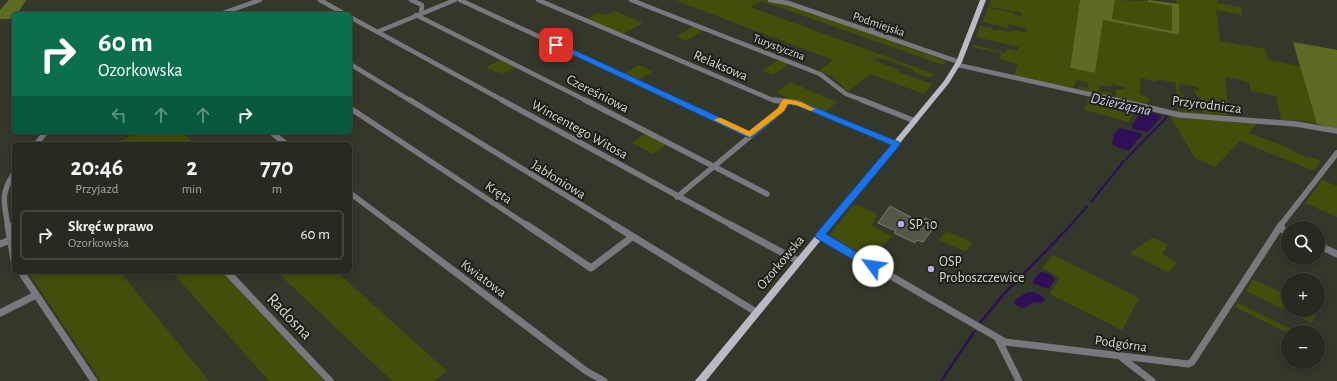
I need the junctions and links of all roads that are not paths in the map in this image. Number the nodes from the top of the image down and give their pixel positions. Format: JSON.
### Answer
{"nodes":[{"id":1,"x":260,"y":0,"type":"edge"},
{"id":2,"x":320,"y":0,"type":"edge"},
{"id":3,"x":412,"y":0,"type":"edge"},
{"id":4,"x":455,"y":0,"type":"edge"},
{"id":5,"x":460,"y":0,"type":"edge"},
{"id":6,"x":538,"y":0,"type":"edge"},
{"id":7,"x":631,"y":0,"type":"edge"},
{"id":8,"x":770,"y":0,"type":"edge"},
{"id":9,"x":984,"y":0,"type":"edge"},
{"id":10,"x":422,"y":5,"type":"junction"},
{"id":11,"x":438,"y":7,"type":"junction"},
{"id":12,"x":226,"y":12,"type":"edge"},
{"id":13,"x":341,"y":12,"type":"edge"},
{"id":14,"x":419,"y":15,"type":"junction"},
{"id":15,"x":352,"y":18,"type":"edge"},
{"id":16,"x":879,"y":23,"type":"dead end"},
{"id":17,"x":869,"y":31,"type":"junction"},
{"id":18,"x":377,"y":32,"type":"junction"},
{"id":19,"x":958,"y":63,"type":"junction"},
{"id":20,"x":352,"y":65,"type":"edge"},
{"id":21,"x":785,"y":101,"type":"junction"},
{"id":22,"x":352,"y":109,"type":"edge"},
{"id":23,"x":915,"y":121,"type":"junction"},
{"id":24,"x":1337,"y":131,"type":"edge"},
{"id":25,"x":44,"y":134,"type":"edge"},
{"id":26,"x":274,"y":134,"type":"edge"},
{"id":27,"x":750,"y":135,"type":"junction"},
{"id":28,"x":38,"y":142,"type":"edge"},
{"id":29,"x":284,"y":142,"type":"edge"},
{"id":30,"x":896,"y":144,"type":"junction"},
{"id":31,"x":1337,"y":153,"type":"edge"},
{"id":32,"x":714,"y":166,"type":"junction"},
{"id":33,"x":12,"y":176,"type":"edge"},
{"id":34,"x":767,"y":194,"type":"dead end"},
{"id":35,"x":352,"y":195,"type":"edge"},
{"id":36,"x":677,"y":197,"type":"junction"},
{"id":37,"x":1279,"y":228,"type":"joint"},
{"id":38,"x":820,"y":235,"type":"junction"},
{"id":39,"x":632,"y":237,"type":"junction"},
{"id":40,"x":10,"y":240,"type":"junction"},
{"id":41,"x":0,"y":244,"type":"edge"},
{"id":42,"x":1325,"y":248,"type":"edge"},
{"id":43,"x":12,"y":250,"type":"edge"},
{"id":44,"x":1337,"y":254,"type":"edge"},
{"id":45,"x":798,"y":261,"type":"junction"},
{"id":46,"x":22,"y":274,"type":"edge"},
{"id":47,"x":229,"y":274,"type":"edge"},
{"id":48,"x":36,"y":295,"type":"junction"},
{"id":49,"x":756,"y":312,"type":"junction"},
{"id":50,"x":0,"y":313,"type":"edge"},
{"id":51,"x":998,"y":339,"type":"junction"},
{"id":52,"x":1119,"y":356,"type":"junction"},
{"id":53,"x":94,"y":381,"type":"edge"},
{"id":54,"x":330,"y":381,"type":"edge"},
{"id":55,"x":604,"y":381,"type":"edge"},
{"id":56,"x":700,"y":381,"type":"edge"},
{"id":57,"x":1019,"y":381,"type":"edge"},
{"id":58,"x":1152,"y":381,"type":"edge"}],
"edges":[{"from":1,"to":12,"type":"street"},
{"from":2,"to":13,"type":"street"},
{"from":3,"to":10,"type":"street"},
{"from":4,"to":11,"type":"street"},
{"from":5,"to":27,"type":"street"},
{"from":6,"to":21,"type":"street","name":"Relaksowa"},
{"from":7,"to":23,"type":"street","name":"Turystyczna"},
{"from":8,"to":17,"type":"street","name":"Podmiejska"},
{"from":9,"to":19,"type":"main road","name":"Ozorkowska"},
{"from":10,"to":11,"type":"street"},
{"from":10,"to":14,"type":"street"},
{"from":11,"to":14,"type":"street"},
{"from":14,"to":18,"type":"street"},
{"from":14,"to":32,"type":"street","name":"Czereśniowa"},
{"from":15,"to":18,"type":"street","name":"Wincentego Witosa"},
{"from":16,"to":17,"type":"street"},
{"from":17,"to":19,"type":"street","name":"Podmiejska"},
{"from":18,"to":36,"type":"street","name":"Wincentego Witosa"},
{"from":19,"to":23,"type":"main road","name":"Ozorkowska"},
{"from":19,"to":24,"type":"street","name":"Przyrodnicza"},
{"from":20,"to":39,"type":"street","name":"Jabłoniowa"},
{"from":21,"to":27,"type":"street"},
{"from":21,"to":30,"type":"street","name":"Relaksowa"},
{"from":22,"to":39,"type":"street","name":"Kręta"},
{"from":23,"to":30,"type":"main road","name":"Ozorkowska"},
{"from":25,"to":28,"type":"street"},
{"from":26,"to":29,"type":"street"},
{"from":27,"to":32,"type":"street"},
{"from":30,"to":38,"type":"main road","name":"Ozorkowska"},
{"from":31,"to":37,"type":"street","name":"Podgórna"},
{"from":32,"to":34,"type":"street","name":"Czereśniowa"},
{"from":32,"to":36,"type":"street"},
{"from":33,"to":40,"type":"street"},
{"from":35,"to":55,"type":"street","name":"Kwiatowa"},
{"from":36,"to":45,"type":"street","name":"Wincentego Witosa"},
{"from":37,"to":52,"type":"street","name":"Podgórna"},
{"from":38,"to":45,"type":"main road","name":"Ozorkowska"},
{"from":38,"to":51,"type":"street","name":"Podgórna"},
{"from":39,"to":49,"type":"street","name":"Jabłoniowa"},
{"from":40,"to":41,"type":"street"},
{"from":40,"to":43,"type":"street"},
{"from":42,"to":44,"type":"street"},
{"from":45,"to":49,"type":"main road","name":"Ozorkowska"},
{"from":46,"to":48,"type":"street"},
{"from":47,"to":54,"type":"street","name":"Radosna"},
{"from":48,"to":50,"type":"street"},
{"from":48,"to":53,"type":"street"},
{"from":49,"to":56,"type":"main road","name":"Ozorkowska"},
{"from":51,"to":52,"type":"street","name":"Podgórna"},
{"from":51,"to":57,"type":"street"},
{"from":52,"to":58,"type":"street"}]}
